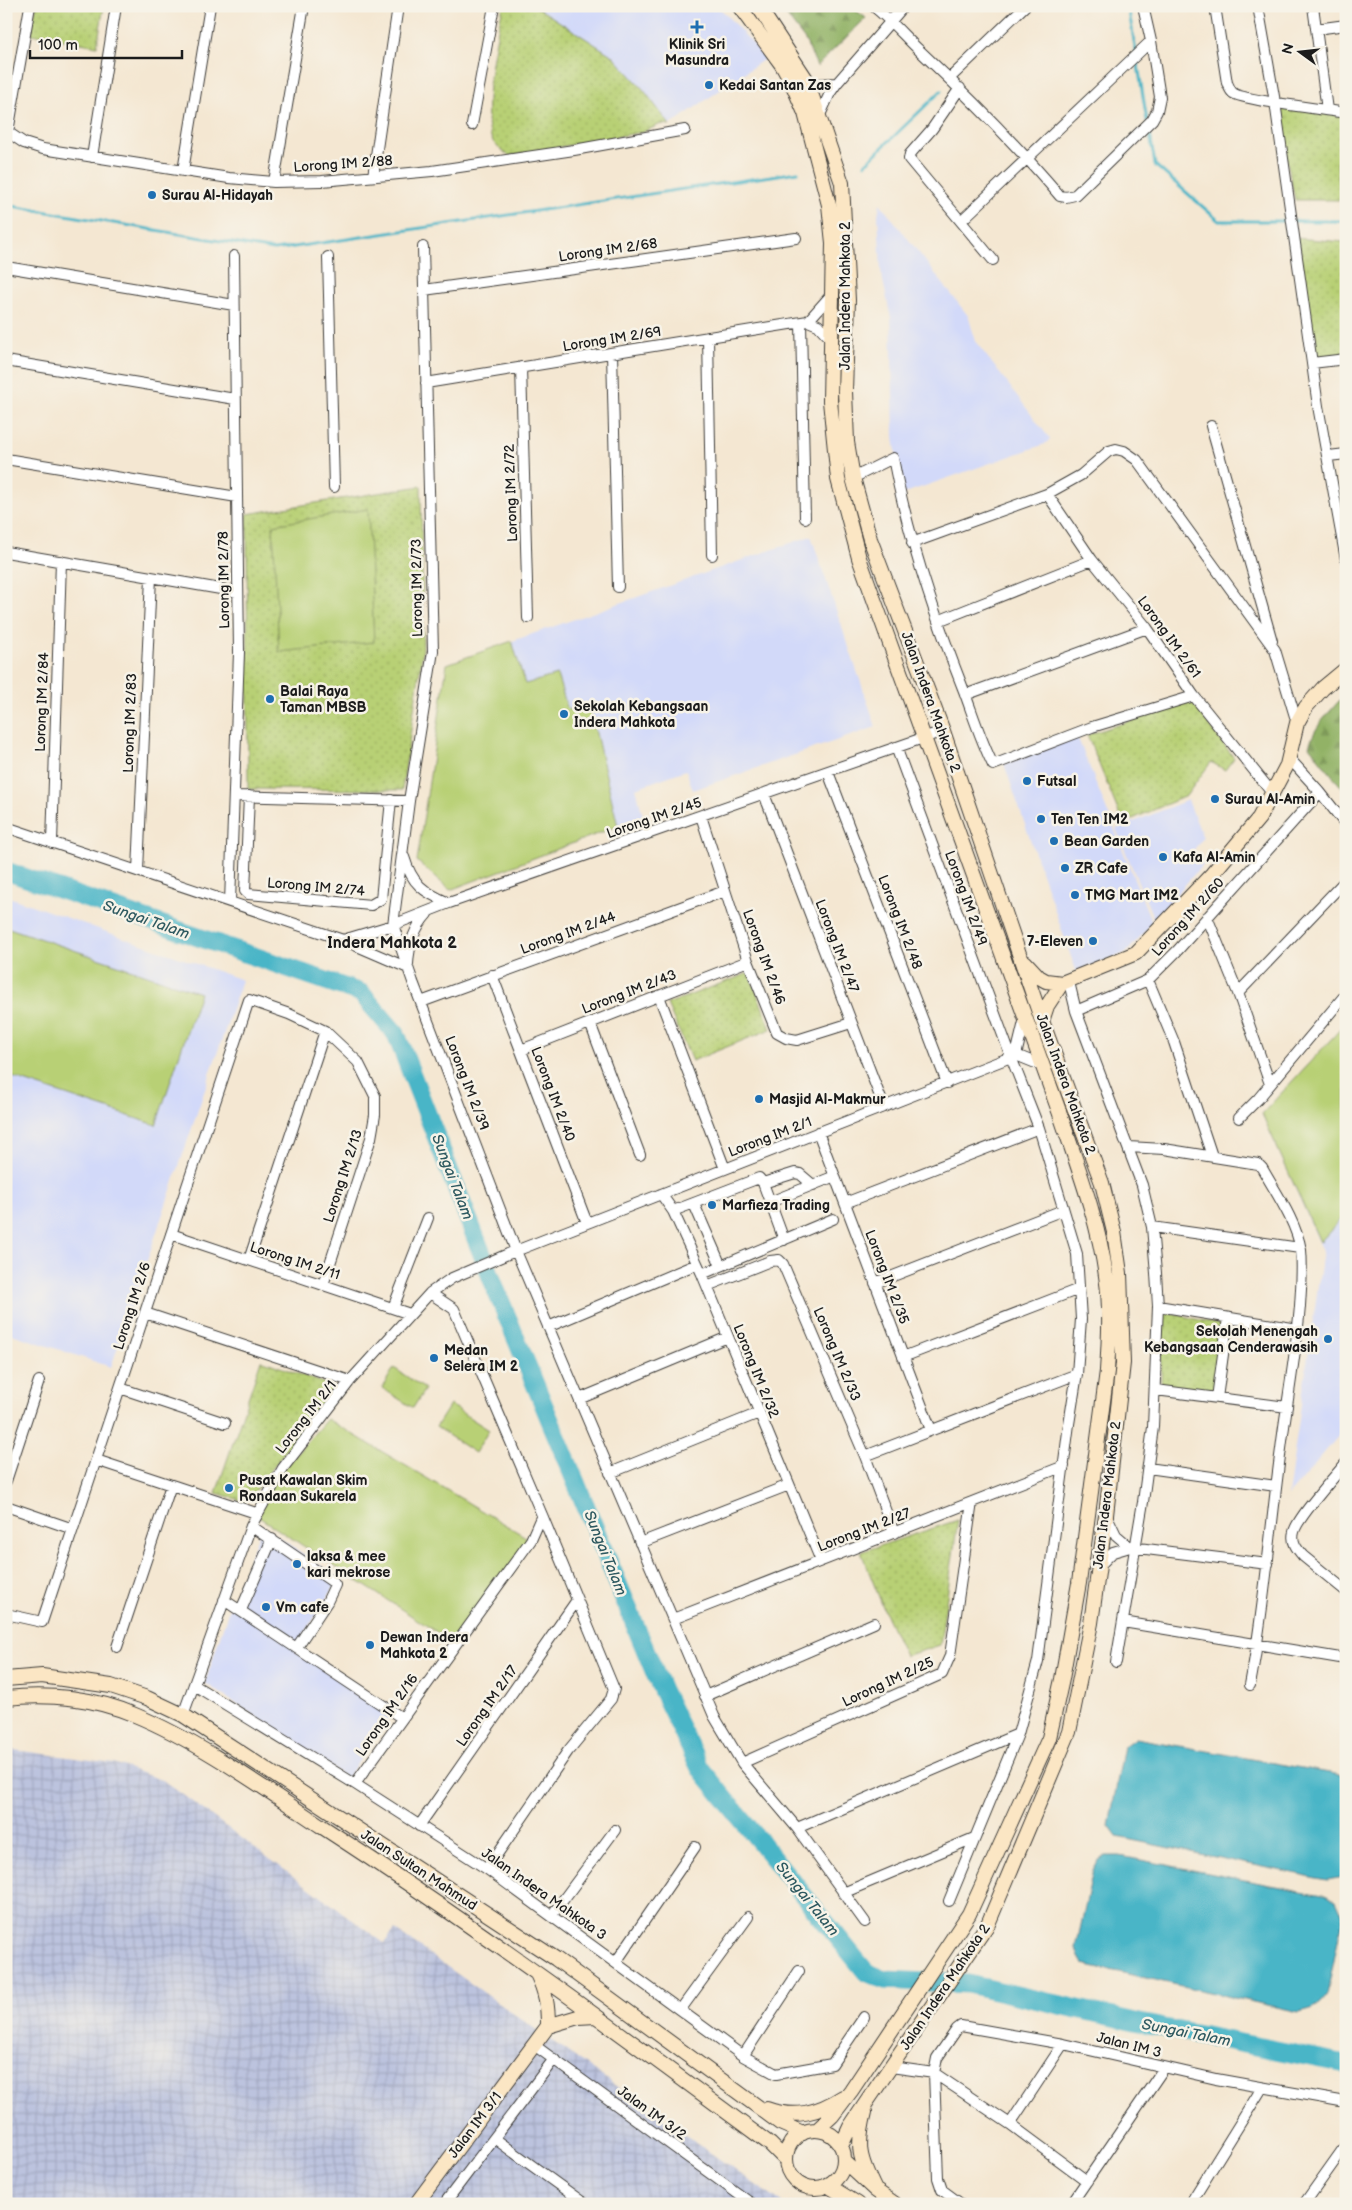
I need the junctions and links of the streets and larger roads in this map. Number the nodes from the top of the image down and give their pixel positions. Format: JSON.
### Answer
{"nodes":[{"id":1,"x":30,"y":6,"type":"edge"},
{"id":2,"x":116,"y":6,"type":"edge"},
{"id":3,"x":210,"y":6,"type":"edge"},
{"id":4,"x":304,"y":6,"type":"edge"},
{"id":5,"x":398,"y":6,"type":"edge"},
{"id":6,"x":494,"y":6,"type":"edge"},
{"id":7,"x":739,"y":6,"type":"edge"},
{"id":8,"x":758,"y":6,"type":"edge"},
{"id":9,"x":873,"y":6,"type":"edge"},
{"id":10,"x":904,"y":6,"type":"edge"},
{"id":11,"x":1025,"y":6,"type":"edge"},
{"id":12,"x":1143,"y":6,"type":"edge"},
{"id":13,"x":1215,"y":6,"type":"edge"},
{"id":14,"x":1258,"y":6,"type":"edge"},
{"id":15,"x":1313,"y":6,"type":"edge"},
{"id":16,"x":892,"y":20,"type":"junction"},
{"id":17,"x":1346,"y":25,"type":"edge"},
{"id":18,"x":1316,"y":29,"type":"junction"},
{"id":19,"x":1150,"y":43,"type":"junction"},
{"id":20,"x":950,"y":78,"type":"junction"},
{"id":21,"x":806,"y":79,"type":"junction"},
{"id":22,"x":837,"y":83,"type":"junction"},
{"id":23,"x":960,"y":88,"type":"junction"},
{"id":24,"x":1275,"y":102,"type":"junction"},
{"id":25,"x":1327,"y":110,"type":"junction"},
{"id":26,"x":1346,"y":113,"type":"edge"},
{"id":27,"x":820,"y":115,"type":"junction"},
{"id":28,"x":472,"y":125,"type":"dead end"},
{"id":29,"x":685,"y":130,"type":"dead end"},
{"id":30,"x":7,"y":132,"type":"edge"},
{"id":31,"x":92,"y":157,"type":"junction"},
{"id":32,"x":1028,"y":158,"type":"junction"},
{"id":33,"x":183,"y":171,"type":"junction"},
{"id":34,"x":373,"y":176,"type":"junction"},
{"id":35,"x":274,"y":182,"type":"junction"},
{"id":36,"x":961,"y":221,"type":"junction"},
{"id":37,"x":796,"y":238,"type":"dead end"},
{"id":38,"x":423,"y":247,"type":"dead end"},
{"id":39,"x":234,"y":256,"type":"dead end"},
{"id":40,"x":328,"y":257,"type":"dead end"},
{"id":41,"x":993,"y":260,"type":"dead end"},
{"id":42,"x":6,"y":267,"type":"edge"},
{"id":43,"x":424,"y":290,"type":"junction"},
{"id":44,"x":832,"y":293,"type":"junction"},
{"id":45,"x":234,"y":305,"type":"junction"},
{"id":46,"x":805,"y":322,"type":"junction"},
{"id":47,"x":708,"y":337,"type":"junction"},
{"id":48,"x":831,"y":340,"type":"junction"},
{"id":49,"x":612,"y":353,"type":"junction"},
{"id":50,"x":1346,"y":359,"type":"edge"},
{"id":51,"x":6,"y":360,"type":"edge"},
{"id":52,"x":1312,"y":363,"type":"junction"},
{"id":53,"x":521,"y":367,"type":"junction"},
{"id":54,"x":426,"y":383,"type":"junction"},
{"id":55,"x":236,"y":399,"type":"junction"},
{"id":56,"x":1211,"y":426,"type":"dead end"},
{"id":57,"x":1346,"y":454,"type":"edge"},
{"id":58,"x":1328,"y":456,"type":"junction"},
{"id":59,"x":6,"y":459,"type":"edge"},
{"id":60,"x":853,"y":478,"type":"junction"},
{"id":61,"x":334,"y":487,"type":"dead end"},
{"id":62,"x":1047,"y":494,"type":"junction"},
{"id":63,"x":237,"y":497,"type":"junction"},
{"id":64,"x":805,"y":518,"type":"dead end"},
{"id":65,"x":1342,"y":522,"type":"edge"},
{"id":66,"x":912,"y":544,"type":"junction"},
{"id":67,"x":6,"y":552,"type":"edge"},
{"id":68,"x":712,"y":555,"type":"dead end"},
{"id":69,"x":1092,"y":560,"type":"junction"},
{"id":70,"x":1346,"y":560,"type":"edge"},
{"id":71,"x":61,"y":561,"type":"junction"},
{"id":72,"x":151,"y":577,"type":"junction"},
{"id":73,"x":618,"y":587,"type":"dead end"},
{"id":74,"x":238,"y":592,"type":"junction"},
{"id":75,"x":528,"y":618,"type":"dead end"},
{"id":76,"x":938,"y":621,"type":"junction"},
{"id":77,"x":1147,"y":628,"type":"junction"},
{"id":78,"x":1275,"y":650,"type":"junction"},
{"id":79,"x":1346,"y":669,"type":"edge"},
{"id":80,"x":965,"y":695,"type":"junction"},
{"id":81,"x":1194,"y":696,"type":"junction"},
{"id":82,"x":1297,"y":723,"type":"junction"},
{"id":83,"x":943,"y":731,"type":"junction"},
{"id":84,"x":924,"y":738,"type":"junction"},
{"id":85,"x":896,"y":748,"type":"junction"},
{"id":86,"x":1289,"y":758,"type":"junction"},
{"id":87,"x":828,"y":772,"type":"junction"},
{"id":88,"x":1320,"y":792,"type":"junction"},
{"id":89,"x":764,"y":794,"type":"junction"},
{"id":90,"x":1273,"y":794,"type":"junction"},
{"id":91,"x":234,"y":796,"type":"junction"},
{"id":92,"x":249,"y":796,"type":"junction"},
{"id":93,"x":390,"y":800,"type":"junction"},
{"id":94,"x":409,"y":801,"type":"junction"},
{"id":95,"x":701,"y":816,"type":"junction"},
{"id":96,"x":1346,"y":825,"type":"edge"},
{"id":97,"x":6,"y":828,"type":"edge"},
{"id":98,"x":52,"y":843,"type":"junction"},
{"id":99,"x":402,"y":854,"type":"junction"},
{"id":100,"x":138,"y":871,"type":"junction"},
{"id":101,"x":1346,"y":880,"type":"edge"},
{"id":102,"x":725,"y":891,"type":"junction"},
{"id":103,"x":230,"y":902,"type":"junction"},
{"id":104,"x":449,"y":903,"type":"junction"},
{"id":105,"x":430,"y":911,"type":"junction"},
{"id":106,"x":1207,"y":918,"type":"junction"},
{"id":107,"x":393,"y":925,"type":"junction"},
{"id":108,"x":343,"y":940,"type":"junction"},
{"id":109,"x":1021,"y":957,"type":"junction"},
{"id":110,"x":748,"y":961,"type":"junction"},
{"id":111,"x":408,"y":968,"type":"junction"},
{"id":112,"x":492,"y":975,"type":"junction"},
{"id":113,"x":1148,"y":980,"type":"junction"},
{"id":114,"x":1065,"y":983,"type":"junction"},
{"id":115,"x":1238,"y":993,"type":"junction"},
{"id":116,"x":1346,"y":994,"type":"edge"},
{"id":117,"x":659,"y":996,"type":"junction"},
{"id":118,"x":248,"y":1000,"type":"joint"},
{"id":119,"x":421,"y":1002,"type":"junction"},
{"id":120,"x":1076,"y":1011,"type":"junction"},
{"id":121,"x":1025,"y":1018,"type":"junction"},
{"id":122,"x":1042,"y":1021,"type":"junction"},
{"id":123,"x":590,"y":1023,"type":"junction"},
{"id":124,"x":852,"y":1023,"type":"junction"},
{"id":125,"x":325,"y":1031,"type":"junction"},
{"id":126,"x":521,"y":1050,"type":"junction"},
{"id":127,"x":1013,"y":1056,"type":"junction"},
{"id":128,"x":1042,"y":1066,"type":"junction"},
{"id":129,"x":946,"y":1082,"type":"junction"},
{"id":130,"x":1270,"y":1084,"type":"junction"},
{"id":131,"x":884,"y":1107,"type":"junction"},
{"id":132,"x":1239,"y":1118,"type":"dead end"},
{"id":133,"x":1040,"y":1128,"type":"junction"},
{"id":134,"x":818,"y":1132,"type":"junction"},
{"id":135,"x":1128,"y":1147,"type":"junction"},
{"id":136,"x":640,"y":1155,"type":"dead end"},
{"id":137,"x":1212,"y":1156,"type":"junction"},
{"id":138,"x":726,"y":1169,"type":"junction"},
{"id":139,"x":835,"y":1176,"type":"junction"},
{"id":140,"x":763,"y":1183,"type":"junction"},
{"id":141,"x":1102,"y":1183,"type":"junction"},
{"id":142,"x":813,"y":1185,"type":"junction"},
{"id":143,"x":1084,"y":1187,"type":"junction"},
{"id":144,"x":661,"y":1194,"type":"junction"},
{"id":145,"x":770,"y":1202,"type":"junction"},
{"id":146,"x":845,"y":1203,"type":"junction"},
{"id":147,"x":694,"y":1204,"type":"junction"},
{"id":148,"x":1063,"y":1210,"type":"junction"},
{"id":149,"x":673,"y":1211,"type":"junction"},
{"id":150,"x":428,"y":1218,"type":"dead end"},
{"id":151,"x":833,"y":1219,"type":"dead end"},
{"id":152,"x":587,"y":1223,"type":"junction"},
{"id":153,"x":1152,"y":1227,"type":"junction"},
{"id":154,"x":171,"y":1234,"type":"junction"},
{"id":155,"x":784,"y":1240,"type":"junction"},
{"id":156,"x":1300,"y":1248,"type":"junction"},
{"id":157,"x":512,"y":1252,"type":"junction"},
{"id":158,"x":249,"y":1260,"type":"junction"},
{"id":159,"x":697,"y":1264,"type":"junction"},
{"id":160,"x":721,"y":1266,"type":"junction"},
{"id":161,"x":702,"y":1274,"type":"junction"},
{"id":162,"x":875,"y":1283,"type":"junction"},
{"id":163,"x":322,"y":1285,"type":"junction"},
{"id":164,"x":707,"y":1286,"type":"junction"},
{"id":165,"x":1079,"y":1290,"type":"junction"},
{"id":166,"x":430,"y":1293,"type":"junction"},
{"id":167,"x":1158,"y":1306,"type":"junction"},
{"id":168,"x":393,"y":1308,"type":"junction"},
{"id":169,"x":145,"y":1313,"type":"junction"},
{"id":170,"x":410,"y":1314,"type":"junction"},
{"id":171,"x":1228,"y":1318,"type":"junction"},
{"id":172,"x":548,"y":1327,"type":"junction"},
{"id":173,"x":1298,"y":1328,"type":"junction"},
{"id":174,"x":728,"y":1337,"type":"junction"},
{"id":175,"x":903,"y":1357,"type":"junction"},
{"id":176,"x":1077,"y":1374,"type":"junction"},
{"id":177,"x":39,"y":1381,"type":"dead end"},
{"id":178,"x":350,"y":1382,"type":"junction"},
{"id":179,"x":120,"y":1388,"type":"junction"},
{"id":180,"x":1156,"y":1390,"type":"junction"},
{"id":181,"x":1217,"y":1398,"type":"junction"},
{"id":182,"x":579,"y":1399,"type":"junction"},
{"id":183,"x":1287,"y":1407,"type":"junction"},
{"id":184,"x":759,"y":1413,"type":"junction"},
{"id":185,"x":226,"y":1423,"type":"dead end"},
{"id":186,"x":931,"y":1430,"type":"junction"},
{"id":187,"x":865,"y":1456,"type":"junction"},
{"id":188,"x":96,"y":1460,"type":"junction"},
{"id":189,"x":1346,"y":1463,"type":"edge"},
{"id":190,"x":1064,"y":1466,"type":"junction"},
{"id":191,"x":1148,"y":1468,"type":"junction"},
{"id":192,"x":610,"y":1473,"type":"junction"},
{"id":193,"x":6,"y":1481,"type":"edge"},
{"id":194,"x":171,"y":1485,"type":"junction"},
{"id":195,"x":789,"y":1485,"type":"junction"},
{"id":196,"x":1276,"y":1486,"type":"junction"},
{"id":197,"x":972,"y":1502,"type":"junction"},
{"id":198,"x":6,"y":1506,"type":"edge"},
{"id":199,"x":256,"y":1513,"type":"junction"},
{"id":200,"x":1106,"y":1515,"type":"junction"},
{"id":201,"x":542,"y":1516,"type":"junction"},
{"id":202,"x":251,"y":1526,"type":"junction"},
{"id":203,"x":73,"y":1528,"type":"junction"},
{"id":204,"x":894,"y":1533,"type":"junction"},
{"id":205,"x":272,"y":1539,"type":"junction"},
{"id":206,"x":640,"y":1543,"type":"junction"},
{"id":207,"x":1133,"y":1547,"type":"junction"},
{"id":208,"x":821,"y":1561,"type":"junction"},
{"id":209,"x":1268,"y":1564,"type":"junction"},
{"id":210,"x":1098,"y":1568,"type":"junction"},
{"id":211,"x":1346,"y":1590,"type":"edge"},
{"id":212,"x":224,"y":1600,"type":"junction"},
{"id":213,"x":577,"y":1600,"type":"junction"},
{"id":214,"x":241,"y":1610,"type":"junction"},
{"id":215,"x":6,"y":1614,"type":"edge"},
{"id":216,"x":673,"y":1619,"type":"junction"},
{"id":217,"x":1123,"y":1622,"type":"junction"},
{"id":218,"x":874,"y":1623,"type":"dead end"},
{"id":219,"x":1258,"y":1644,"type":"junction"},
{"id":220,"x":117,"y":1647,"type":"dead end"},
{"id":221,"x":298,"y":1647,"type":"junction"},
{"id":222,"x":1346,"y":1659,"type":"edge"},
{"id":223,"x":1116,"y":1662,"type":"dead end"},
{"id":224,"x":6,"y":1679,"type":"edge"},
{"id":225,"x":194,"y":1685,"type":"junction"},
{"id":226,"x":1250,"y":1685,"type":"dead end"},
{"id":227,"x":706,"y":1696,"type":"junction"},
{"id":228,"x":6,"y":1698,"type":"edge"},
{"id":229,"x":182,"y":1715,"type":"junction"},
{"id":230,"x":402,"y":1718,"type":"junction"},
{"id":231,"x":1018,"y":1734,"type":"junction"},
{"id":232,"x":742,"y":1763,"type":"junction"},
{"id":233,"x":355,"y":1784,"type":"junction"},
{"id":234,"x":419,"y":1826,"type":"junction"},
{"id":235,"x":797,"y":1828,"type":"junction"},
{"id":236,"x":615,"y":1830,"type":"dead end"},
{"id":237,"x":974,"y":1838,"type":"junction"},
{"id":238,"x":695,"y":1847,"type":"dead end"},
{"id":239,"x":487,"y":1869,"type":"junction"},
{"id":240,"x":844,"y":1892,"type":"junction"},
{"id":241,"x":949,"y":1901,"type":"dead end"},
{"id":242,"x":552,"y":1915,"type":"junction"},
{"id":243,"x":748,"y":1917,"type":"dead end"},
{"id":244,"x":865,"y":1922,"type":"dead end"},
{"id":245,"x":616,"y":1962,"type":"junction"},
{"id":246,"x":799,"y":1971,"type":"dead end"},
{"id":247,"x":535,"y":1972,"type":"junction"},
{"id":248,"x":681,"y":2009,"type":"junction"},
{"id":249,"x":596,"y":2016,"type":"junction"},
{"id":250,"x":864,"y":2017,"type":"dead end"},
{"id":251,"x":548,"y":2026,"type":"junction"},
{"id":252,"x":1063,"y":2044,"type":"junction"},
{"id":253,"x":534,"y":2045,"type":"junction"},
{"id":254,"x":743,"y":2056,"type":"junction"},
{"id":255,"x":554,"y":2059,"type":"junction"},
{"id":256,"x":891,"y":2066,"type":"junction"},
{"id":257,"x":1164,"y":2068,"type":"junction"},
{"id":258,"x":934,"y":2073,"type":"junction"},
{"id":259,"x":1262,"y":2088,"type":"junction"},
{"id":260,"x":851,"y":2091,"type":"junction"},
{"id":261,"x":868,"y":2100,"type":"junction"},
{"id":262,"x":1346,"y":2102,"type":"edge"},
{"id":263,"x":759,"y":2106,"type":"junction"},
{"id":264,"x":1010,"y":2124,"type":"junction"},
{"id":265,"x":817,"y":2130,"type":"junction"},
{"id":266,"x":803,"y":2133,"type":"junction"},
{"id":267,"x":494,"y":2138,"type":"junction"},
{"id":268,"x":1346,"y":2145,"type":"edge"},
{"id":269,"x":841,"y":2146,"type":"junction"},
{"id":270,"x":786,"y":2160,"type":"junction"},
{"id":271,"x":844,"y":2161,"type":"junction"},
{"id":272,"x":1087,"y":2181,"type":"junction"},
{"id":273,"x":827,"y":2185,"type":"junction"},
{"id":274,"x":875,"y":2190,"type":"junction"},
{"id":275,"x":416,"y":2204,"type":"edge"},
{"id":276,"x":444,"y":2204,"type":"edge"},
{"id":277,"x":585,"y":2204,"type":"edge"},
{"id":278,"x":752,"y":2204,"type":"edge"},
{"id":279,"x":858,"y":2204,"type":"edge"},
{"id":280,"x":895,"y":2204,"type":"edge"},
{"id":281,"x":961,"y":2204,"type":"edge"},
{"id":282,"x":1071,"y":2204,"type":"edge"},
{"id":283,"x":1190,"y":2204,"type":"edge"},
{"id":284,"x":1304,"y":2204,"type":"edge"}],
"edges":[{"from":1,"to":30,"type":"street"},
{"from":2,"to":31,"type":"street"},
{"from":3,"to":33,"type":"street"},
{"from":4,"to":35,"type":"street"},
{"from":5,"to":34,"type":"street"},
{"from":6,"to":28,"type":"street"},
{"from":7,"to":44,"type":"street","name":"Jalan Indera Mahkota 2"},
{"from":8,"to":21,"type":"street","name":"Jalan Indera Mahkota 2"},
{"from":9,"to":16,"type":"street"},
{"from":10,"to":16,"type":"street"},
{"from":11,"to":20,"type":"street"},
{"from":12,"to":19,"type":"street"},
{"from":13,"to":24,"type":"street"},
{"from":14,"to":24,"type":"street"},
{"from":15,"to":18,"type":"street"},
{"from":16,"to":20,"type":"street"},
{"from":16,"to":22,"type":"street"},
{"from":17,"to":18,"type":"street"},
{"from":18,"to":25,"type":"street"},
{"from":19,"to":32,"type":"street"},
{"from":19,"to":32,"type":"street"},
{"from":20,"to":23,"type":"street"},
{"from":21,"to":22,"type":"street"},
{"from":21,"to":27,"type":"street","name":"Jalan Indera Mahkota 2"},
{"from":22,"to":27,"type":"street"},
{"from":23,"to":32,"type":"street"},
{"from":23,"to":36,"type":"street"},
{"from":24,"to":25,"type":"street"},
{"from":24,"to":52,"type":"street"},
{"from":25,"to":26,"type":"street"},
{"from":27,"to":60,"type":"street","name":"Jalan Indera Mahkota 2"},
{"from":29,"to":34,"type":"street","name":"Lorong IM 2/88"},
{"from":30,"to":31,"type":"street","name":"Lorong IM 2/88"},
{"from":31,"to":33,"type":"street","name":"Lorong IM 2/88"},
{"from":32,"to":36,"type":"street"},
{"from":33,"to":35,"type":"street","name":"Lorong IM 2/88"},
{"from":34,"to":35,"type":"street","name":"Lorong IM 2/88"},
{"from":36,"to":41,"type":"street"},
{"from":37,"to":43,"type":"street","name":"Lorong IM 2/68"},
{"from":38,"to":43,"type":"street","name":"Lorong IM 2/73"},
{"from":39,"to":45,"type":"street","name":"Lorong IM 2/78"},
{"from":40,"to":61,"type":"street"},
{"from":42,"to":45,"type":"street"},
{"from":43,"to":54,"type":"street","name":"Lorong IM 2/73"},
{"from":44,"to":46,"type":"street"},
{"from":44,"to":48,"type":"street","name":"Jalan Indera Mahkota 2"},
{"from":45,"to":55,"type":"street","name":"Lorong IM 2/78"},
{"from":46,"to":47,"type":"street","name":"Lorong IM 2/69"},
{"from":46,"to":48,"type":"street"},
{"from":46,"to":64,"type":"street"},
{"from":47,"to":49,"type":"street","name":"Lorong IM 2/69"},
{"from":47,"to":68,"type":"street"},
{"from":48,"to":84,"type":"street","name":"Jalan Indera Mahkota 2"},
{"from":49,"to":53,"type":"street","name":"Lorong IM 2/69"},
{"from":49,"to":73,"type":"street"},
{"from":50,"to":52,"type":"street"},
{"from":51,"to":55,"type":"street"},
{"from":52,"to":58,"type":"street"},
{"from":53,"to":54,"type":"street","name":"Lorong IM 2/69"},
{"from":53,"to":75,"type":"street","name":"Lorong IM 2/72"},
{"from":54,"to":94,"type":"street","name":"Lorong IM 2/73"},
{"from":55,"to":63,"type":"street","name":"Lorong IM 2/78"},
{"from":56,"to":78,"type":"street"},
{"from":57,"to":58,"type":"street"},
{"from":58,"to":65,"type":"street"},
{"from":59,"to":63,"type":"street"},
{"from":60,"to":66,"type":"street"},
{"from":60,"to":83,"type":"street","name":"Jalan Indera Mahkota 2"},
{"from":62,"to":66,"type":"street"},
{"from":62,"to":69,"type":"street","name":"Lorong IM 2/61"},
{"from":62,"to":78,"type":"street"},
{"from":63,"to":74,"type":"street","name":"Lorong IM 2/78"},
{"from":65,"to":70,"type":"street"},
{"from":66,"to":76,"type":"street"},
{"from":67,"to":71,"type":"street"},
{"from":69,"to":76,"type":"street"},
{"from":69,"to":77,"type":"street","name":"Lorong IM 2/61"},
{"from":71,"to":72,"type":"street"},
{"from":71,"to":98,"type":"street","name":"Lorong IM 2/84"},
{"from":72,"to":74,"type":"street"},
{"from":72,"to":100,"type":"street","name":"Lorong IM 2/83"},
{"from":74,"to":91,"type":"street","name":"Lorong IM 2/78"},
{"from":76,"to":80,"type":"street"},
{"from":77,"to":80,"type":"street"},
{"from":77,"to":81,"type":"street","name":"Lorong IM 2/61"},
{"from":78,"to":82,"type":"street"},
{"from":79,"to":82,"type":"street"},
{"from":80,"to":81,"type":"street"},
{"from":81,"to":90,"type":"street","name":"Lorong IM 2/61"},
{"from":82,"to":86,"type":"street"},
{"from":83,"to":84,"type":"street","name":"Lorong IM 2/45"},
{"from":83,"to":109,"type":"street","name":"Jalan Indera Mahkota 2"},
{"from":84,"to":85,"type":"street","name":"Lorong IM 2/45"},
{"from":84,"to":121,"type":"street","name":"Jalan Indera Mahkota 2"},
{"from":85,"to":87,"type":"street","name":"Lorong IM 2/45"},
{"from":85,"to":127,"type":"street","name":"Lorong IM 2/49"},
{"from":86,"to":88,"type":"street"},
{"from":86,"to":90,"type":"street"},
{"from":87,"to":89,"type":"street","name":"Lorong IM 2/45"},
{"from":87,"to":129,"type":"street","name":"Lorong IM 2/48"},
{"from":88,"to":96,"type":"street"},
{"from":88,"to":106,"type":"street","name":"Lorong IM 2/60"},
{"from":89,"to":95,"type":"street","name":"Lorong IM 2/45"},
{"from":89,"to":124,"type":"street","name":"Lorong IM 2/47"},
{"from":90,"to":114,"type":"street"},
{"from":91,"to":92,"type":"street"},
{"from":91,"to":103,"type":"street","name":"Lorong IM 2/78"},
{"from":92,"to":93,"type":"street"},
{"from":92,"to":93,"type":"street","name":"Lorong IM 2/74"},
{"from":93,"to":94,"type":"street"},
{"from":94,"to":99,"type":"street","name":"Lorong IM 2/73"},
{"from":95,"to":102,"type":"street","name":"Lorong IM 2/46"},
{"from":95,"to":104,"type":"street","name":"Lorong IM 2/45"},
{"from":97,"to":98,"type":"street"},
{"from":98,"to":100,"type":"street"},
{"from":99,"to":104,"type":"street"},
{"from":99,"to":107,"type":"street","name":"Lorong IM 2/73"},
{"from":100,"to":103,"type":"street"},
{"from":101,"to":115,"type":"street"},
{"from":102,"to":110,"type":"street","name":"Lorong IM 2/46"},
{"from":102,"to":112,"type":"street","name":"Lorong IM 2/44"},
{"from":103,"to":108,"type":"street"},
{"from":104,"to":105,"type":"street","name":"Lorong IM 2/45"},
{"from":105,"to":107,"type":"street","name":"Lorong IM 2/45"},
{"from":105,"to":111,"type":"street"},
{"from":106,"to":113,"type":"street","name":"Lorong IM 2/60"},
{"from":106,"to":115,"type":"street"},
{"from":107,"to":108,"type":"street","name":"Lorong IM 2/45"},
{"from":107,"to":111,"type":"street","name":"Lorong IM 2/39"},
{"from":108,"to":111,"type":"street"},
{"from":109,"to":114,"type":"street"},
{"from":109,"to":122,"type":"street","name":"Jalan Indera Mahkota 2"},
{"from":110,"to":117,"type":"street","name":"Lorong IM 2/43"},
{"from":110,"to":124,"type":"street","name":"Lorong IM 2/46"},
{"from":111,"to":119,"type":"street","name":"Lorong IM 2/39"},
{"from":112,"to":119,"type":"street","name":"Lorong IM 2/44"},
{"from":112,"to":126,"type":"street","name":"Lorong IM 2/40"},
{"from":113,"to":120,"type":"street","name":"Lorong IM 2/60"},
{"from":113,"to":137,"type":"street"},
{"from":114,"to":120,"type":"street"},
{"from":114,"to":122,"type":"street"},
{"from":115,"to":130,"type":"street"},
{"from":116,"to":130,"type":"street"},
{"from":117,"to":123,"type":"street","name":"Lorong IM 2/43"},
{"from":117,"to":138,"type":"street"},
{"from":118,"to":125,"type":"street","name":"Lorong IM 2/13"},
{"from":118,"to":154,"type":"street","name":"Lorong IM 2/6"},
{"from":119,"to":157,"type":"street","name":"Lorong IM 2/39"},
{"from":120,"to":135,"type":"street"},
{"from":121,"to":127,"type":"street"},
{"from":121,"to":128,"type":"street","name":"Jalan Indera Mahkota 2"},
{"from":122,"to":141,"type":"street","name":"Jalan Indera Mahkota 2"},
{"from":123,"to":126,"type":"street","name":"Lorong IM 2/43"},
{"from":123,"to":136,"type":"street"},
{"from":124,"to":131,"type":"street","name":"Lorong IM 2/47"},
{"from":125,"to":158,"type":"street"},
{"from":125,"to":163,"type":"street","name":"Lorong IM 2/13"},
{"from":126,"to":152,"type":"street","name":"Lorong IM 2/40"},
{"from":127,"to":128,"type":"street"},
{"from":127,"to":129,"type":"street","name":"Lorong IM 2/1"},
{"from":127,"to":133,"type":"street","name":"Lorong IM 2/49"},
{"from":128,"to":143,"type":"street","name":"Jalan Indera Mahkota 2"},
{"from":129,"to":131,"type":"street","name":"Lorong IM 2/1"},
{"from":130,"to":132,"type":"street"},
{"from":131,"to":134,"type":"street","name":"Lorong IM 2/1"},
{"from":133,"to":146,"type":"street"},
{"from":133,"to":148,"type":"street","name":"Lorong IM 2/49"},
{"from":134,"to":138,"type":"street","name":"Lorong IM 2/1"},
{"from":134,"to":139,"type":"street","name":"Lorong IM 2/35"},
{"from":135,"to":137,"type":"street"},
{"from":135,"to":153,"type":"street"},
{"from":137,"to":156,"type":"street"},
{"from":138,"to":144,"type":"street","name":"Lorong IM 2/1"},
{"from":139,"to":142,"type":"street"},
{"from":139,"to":146,"type":"street","name":"Lorong IM 2/35"},
{"from":140,"to":142,"type":"street"},
{"from":140,"to":145,"type":"street"},
{"from":140,"to":147,"type":"street"},
{"from":141,"to":143,"type":"street"},
{"from":141,"to":200,"type":"street","name":"Jalan Indera Mahkota 2"},
{"from":142,"to":145,"type":"street"},
{"from":143,"to":260,"type":"street","name":"Jalan Indera Mahkota 2"},
{"from":144,"to":149,"type":"street","name":"Lorong IM 2/32"},
{"from":144,"to":152,"type":"street","name":"Lorong IM 2/1"},
{"from":145,"to":155,"type":"street"},
{"from":146,"to":162,"type":"street","name":"Lorong IM 2/35"},
{"from":147,"to":149,"type":"street"},
{"from":147,"to":160,"type":"street"},
{"from":148,"to":162,"type":"street"},
{"from":148,"to":165,"type":"street","name":"Lorong IM 2/49"},
{"from":149,"to":159,"type":"street","name":"Lorong IM 2/32"},
{"from":150,"to":168,"type":"street"},
{"from":151,"to":155,"type":"street"},
{"from":152,"to":157,"type":"street","name":"Lorong IM 2/1"},
{"from":153,"to":156,"type":"street"},
{"from":153,"to":167,"type":"street"},
{"from":154,"to":158,"type":"street","name":"Lorong IM 2/11"},
{"from":154,"to":169,"type":"street","name":"Lorong IM 2/6"},
{"from":155,"to":160,"type":"street"},
{"from":156,"to":173,"type":"street"},
{"from":157,"to":166,"type":"street","name":"Lorong IM 2/1"},
{"from":157,"to":172,"type":"street","name":"Lorong IM 2/39"},
{"from":158,"to":163,"type":"street","name":"Lorong IM 2/11"},
{"from":159,"to":161,"type":"street","name":"Lorong IM 2/32"},
{"from":159,"to":172,"type":"street"},
{"from":160,"to":161,"type":"street"},
{"from":161,"to":164,"type":"street","name":"Lorong IM 2/32"},
{"from":162,"to":175,"type":"street","name":"Lorong IM 2/35"},
{"from":163,"to":168,"type":"street","name":"Lorong IM 2/11"},
{"from":164,"to":174,"type":"street","name":"Lorong IM 2/32"},
{"from":164,"to":187,"type":"street","name":"Lorong IM 2/33"},
{"from":165,"to":175,"type":"street"},
{"from":165,"to":176,"type":"street","name":"Lorong IM 2/49"},
{"from":166,"to":170,"type":"street","name":"Lorong IM 2/1"},
{"from":166,"to":201,"type":"street"},
{"from":167,"to":171,"type":"street"},
{"from":167,"to":180,"type":"street"},
{"from":168,"to":170,"type":"street","name":"Lorong IM 2/11"},
{"from":169,"to":178,"type":"street"},
{"from":169,"to":179,"type":"street","name":"Lorong IM 2/6"},
{"from":170,"to":178,"type":"street","name":"Lorong IM 2/1"},
{"from":171,"to":173,"type":"street"},
{"from":171,"to":181,"type":"street"},
{"from":172,"to":182,"type":"street","name":"Lorong IM 2/39"},
{"from":173,"to":183,"type":"street"},
{"from":174,"to":182,"type":"street"},
{"from":174,"to":184,"type":"street","name":"Lorong IM 2/32"},
{"from":175,"to":186,"type":"street","name":"Lorong IM 2/35"},
{"from":176,"to":186,"type":"street"},
{"from":176,"to":190,"type":"street","name":"Lorong IM 2/49"},
{"from":177,"to":193,"type":"street"},
{"from":178,"to":199,"type":"street","name":"Lorong IM 2/1"},
{"from":179,"to":185,"type":"street"},
{"from":179,"to":188,"type":"street","name":"Lorong IM 2/6"},
{"from":180,"to":181,"type":"street"},
{"from":180,"to":191,"type":"street"},
{"from":181,"to":183,"type":"street"},
{"from":182,"to":192,"type":"street","name":"Lorong IM 2/39"},
{"from":183,"to":196,"type":"street"},
{"from":184,"to":192,"type":"street"},
{"from":184,"to":195,"type":"street","name":"Lorong IM 2/32"},
{"from":186,"to":187,"type":"street"},
{"from":187,"to":204,"type":"street","name":"Lorong IM 2/33"},
{"from":188,"to":194,"type":"street"},
{"from":188,"to":203,"type":"street","name":"Lorong IM 2/6"},
{"from":189,"to":211,"type":"street"},
{"from":190,"to":197,"type":"street","name":"Lorong IM 2/27"},
{"from":190,"to":231,"type":"street","name":"Lorong IM 2/49"},
{"from":191,"to":196,"type":"street"},
{"from":191,"to":207,"type":"street"},
{"from":192,"to":206,"type":"street","name":"Lorong IM 2/39"},
{"from":194,"to":199,"type":"street"},
{"from":194,"to":220,"type":"street"},
{"from":195,"to":206,"type":"street"},
{"from":195,"to":208,"type":"street","name":"Lorong IM 2/32"},
{"from":196,"to":209,"type":"street"},
{"from":197,"to":204,"type":"street","name":"Lorong IM 2/27"},
{"from":197,"to":232,"type":"street","name":"Lorong IM 2/25"},
{"from":198,"to":203,"type":"street"},
{"from":199,"to":202,"type":"street","name":"Lorong IM 2/1"},
{"from":200,"to":207,"type":"street"},
{"from":200,"to":210,"type":"street","name":"Jalan Indera Mahkota 2"},
{"from":201,"to":213,"type":"street"},
{"from":201,"to":230,"type":"street","name":"Lorong IM 2/16"},
{"from":202,"to":205,"type":"street"},
{"from":202,"to":212,"type":"street","name":"Lorong IM 2/1"},
{"from":203,"to":215,"type":"street","name":"Lorong IM 2/6"},
{"from":204,"to":208,"type":"street","name":"Lorong IM 2/27"},
{"from":205,"to":214,"type":"street"},
{"from":205,"to":221,"type":"street"},
{"from":206,"to":216,"type":"street","name":"Lorong IM 2/39"},
{"from":207,"to":209,"type":"street"},
{"from":207,"to":210,"type":"street"},
{"from":207,"to":217,"type":"street"},
{"from":208,"to":216,"type":"street","name":"Lorong IM 2/27"},
{"from":209,"to":219,"type":"street"},
{"from":210,"to":256,"type":"street","name":"Jalan Indera Mahkota 2"},
{"from":212,"to":214,"type":"street"},
{"from":212,"to":225,"type":"street","name":"Lorong IM 2/1"},
{"from":213,"to":234,"type":"street","name":"Lorong IM 2/17"},
{"from":213,"to":239,"type":"street"},
{"from":214,"to":221,"type":"street"},
{"from":216,"to":227,"type":"street","name":"Lorong IM 2/39"},
{"from":217,"to":219,"type":"street"},
{"from":217,"to":223,"type":"street"},
{"from":218,"to":227,"type":"street"},
{"from":219,"to":222,"type":"street"},
{"from":219,"to":226,"type":"street"},
{"from":221,"to":230,"type":"street"},
{"from":224,"to":229,"type":"street","name":"Jalan Sultan Mahmud"},
{"from":225,"to":229,"type":"street","name":"Lorong IM 2/1"},
{"from":225,"to":233,"type":"street","name":"Jalan Indera Mahkota 3"},
{"from":227,"to":232,"type":"street","name":"Lorong IM 2/39"},
{"from":228,"to":247,"type":"street","name":"Jalan Sultan Mahmud"},
{"from":229,"to":263,"type":"street","name":"Jalan Sultan Mahmud"},
{"from":230,"to":233,"type":"street","name":"Lorong IM 2/16"},
{"from":231,"to":235,"type":"street"},
{"from":231,"to":237,"type":"street","name":"Lorong IM 2/49"},
{"from":232,"to":235,"type":"street","name":"Lorong IM 2/39"},
{"from":233,"to":234,"type":"street","name":"Jalan Indera Mahkota 3"},
{"from":234,"to":239,"type":"street","name":"Jalan Indera Mahkota 3"},
{"from":235,"to":240,"type":"street","name":"Lorong IM 2/39"},
{"from":236,"to":242,"type":"street"},
{"from":237,"to":240,"type":"street"},
{"from":237,"to":241,"type":"street","name":"Lorong IM 2/49"},
{"from":238,"to":245,"type":"street"},
{"from":239,"to":242,"type":"street","name":"Jalan Indera Mahkota 3"},
{"from":240,"to":244,"type":"street","name":"Lorong IM 2/39"},
{"from":242,"to":245,"type":"street","name":"Jalan Indera Mahkota 3"},
{"from":243,"to":248,"type":"street"},
{"from":245,"to":248,"type":"street","name":"Jalan Indera Mahkota 3"},
{"from":246,"to":254,"type":"street"},
{"from":247,"to":249,"type":"street","name":"Jalan Sultan Mahmud"},
{"from":247,"to":251,"type":"street"},
{"from":248,"to":254,"type":"street","name":"Jalan Indera Mahkota 3"},
{"from":249,"to":251,"type":"street"},
{"from":249,"to":270,"type":"street","name":"Jalan Sultan Mahmud"},
{"from":250,"to":254,"type":"street","name":"Jalan Indera Mahkota 3"},
{"from":251,"to":253,"type":"street","name":"Jalan IM 3/1"},
{"from":252,"to":257,"type":"street","name":"Jalan IM 3"},
{"from":252,"to":258,"type":"street","name":"Jalan IM 3"},
{"from":252,"to":264,"type":"street"},
{"from":253,"to":255,"type":"street","name":"Jalan IM 3/2"},
{"from":253,"to":275,"type":"street","name":"Jalan IM 3/1"},
{"from":255,"to":267,"type":"street"},
{"from":255,"to":278,"type":"street","name":"Jalan IM 3/2"},
{"from":256,"to":258,"type":"street"},
{"from":256,"to":261,"type":"street","name":"Jalan Indera Mahkota 2"},
{"from":257,"to":259,"type":"street","name":"Jalan IM 3"},
{"from":257,"to":272,"type":"street"},
{"from":258,"to":264,"type":"street"},
{"from":258,"to":281,"type":"street"},
{"from":259,"to":262,"type":"street","name":"Jalan IM 3"},
{"from":259,"to":283,"type":"street"},
{"from":260,"to":263,"type":"street"},
{"from":260,"to":265,"type":"street","name":"Jalan Indera Mahkota 2"},
{"from":261,"to":269,"type":"street","name":"Jalan Indera Mahkota 2"},
{"from":261,"to":274,"type":"street"},
{"from":263,"to":266,"type":"street","name":"Jalan Sultan Mahmud"},
{"from":264,"to":272,"type":"street"},
{"from":265,"to":266,"type":"street"},
{"from":265,"to":269,"type":"street"},
{"from":266,"to":270,"type":"street"},
{"from":267,"to":276,"type":"street"},
{"from":267,"to":277,"type":"street"},
{"from":268,"to":284,"type":"street"},
{"from":269,"to":271,"type":"street"},
{"from":270,"to":273,"type":"street"},
{"from":271,"to":273,"type":"street"},
{"from":271,"to":274,"type":"street"},
{"from":272,"to":282,"type":"street"},
{"from":273,"to":279,"type":"street"},
{"from":274,"to":280,"type":"street"}]}
